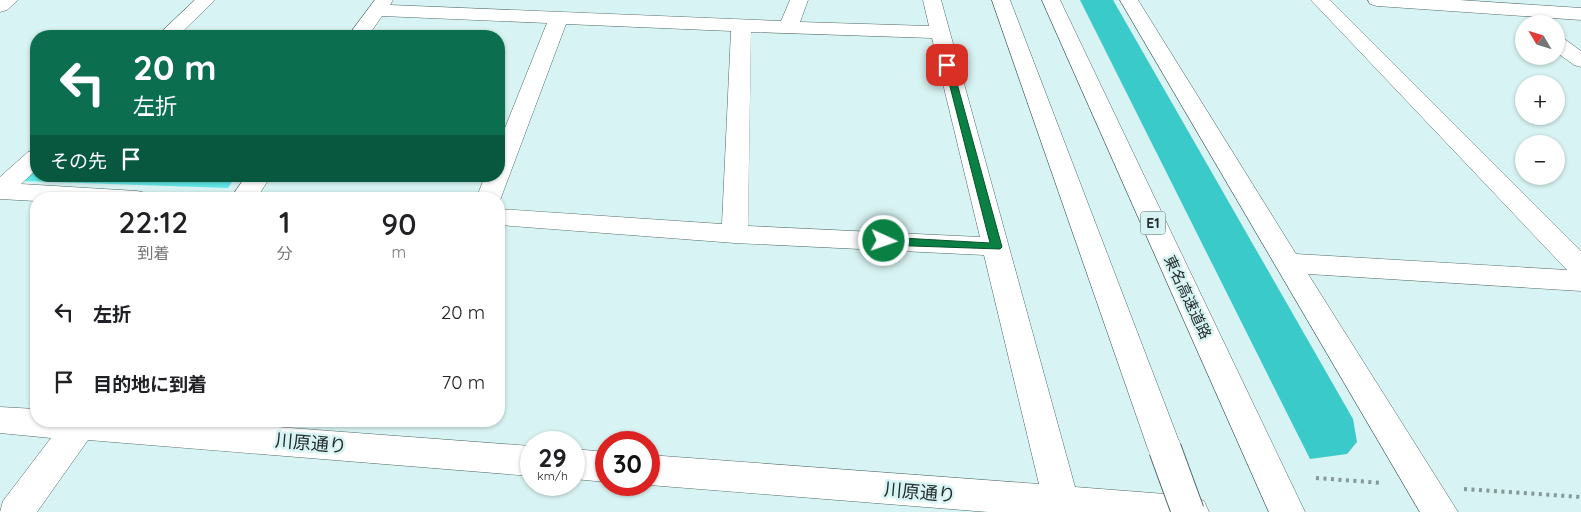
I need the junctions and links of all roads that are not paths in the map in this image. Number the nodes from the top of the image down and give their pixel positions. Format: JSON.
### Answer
{"nodes":[{"id":1,"x":9,"y":0,"type":"edge"},
{"id":2,"x":206,"y":0,"type":"edge"},
{"id":3,"x":799,"y":0,"type":"edge"},
{"id":4,"x":932,"y":0,"type":"edge"},
{"id":5,"x":1000,"y":0,"type":"edge"},
{"id":6,"x":1051,"y":0,"type":"edge"},
{"id":7,"x":1129,"y":0,"type":"edge"},
{"id":8,"x":1320,"y":0,"type":"edge"},
{"id":9,"x":1377,"y":0,"type":"edge"},
{"id":10,"x":381,"y":5,"type":"edge"},
{"id":11,"x":1509,"y":5,"type":"edge"},
{"id":12,"x":0,"y":6,"type":"edge"},
{"id":13,"x":1581,"y":14,"type":"edge"},
{"id":14,"x":1522,"y":15,"type":"edge"},
{"id":15,"x":559,"y":18,"type":"junction"},
{"id":16,"x":741,"y":26,"type":"junction"},
{"id":17,"x":788,"y":27,"type":"junction"},
{"id":18,"x":174,"y":30,"type":"edge"},
{"id":19,"x":362,"y":30,"type":"edge"},
{"id":20,"x":939,"y":32,"type":"junction"},
{"id":21,"x":1565,"y":49,"type":"edge"},
{"id":22,"x":1581,"y":61,"type":"edge"},
{"id":23,"x":505,"y":157,"type":"edge"},
{"id":24,"x":30,"y":163,"type":"edge"},
{"id":25,"x":0,"y":191,"type":"edge"},
{"id":26,"x":30,"y":193,"type":"edge"},
{"id":27,"x":505,"y":217,"type":"edge"},
{"id":28,"x":735,"y":234,"type":"junction"},
{"id":29,"x":996,"y":247,"type":"junction"},
{"id":30,"x":1287,"y":263,"type":"junction"},
{"id":31,"x":1581,"y":268,"type":"edge"},
{"id":32,"x":1581,"y":281,"type":"edge"},
{"id":33,"x":0,"y":420,"type":"edge"},
{"id":34,"x":30,"y":421,"type":"edge"},
{"id":35,"x":79,"y":427,"type":"edge"},
{"id":36,"x":129,"y":427,"type":"edge"},
{"id":37,"x":520,"y":460,"type":"edge"},
{"id":38,"x":660,"y":471,"type":"edge"},
{"id":39,"x":1063,"y":507,"type":"edge"},
{"id":40,"x":16,"y":512,"type":"edge"},
{"id":41,"x":1190,"y":512,"type":"edge"},
{"id":42,"x":1287,"y":512,"type":"edge"},
{"id":43,"x":1440,"y":512,"type":"edge"}],
"edges":[{"from":1,"to":12,"type":"main road"},
{"from":2,"to":18,"type":"main road"},
{"from":3,"to":17,"type":"main road"},
{"from":4,"to":20,"type":"main road"},
{"from":5,"to":41,"type":"main road","bridge":true},
{"from":6,"to":42,"type":"main road","name":"東名高速道路","number":"E1"},
{"from":7,"to":30,"type":"main road"},
{"from":8,"to":31,"type":"main road"},
{"from":9,"to":11,"type":"main road"},
{"from":10,"to":15,"type":"main road"},
{"from":10,"to":19,"type":"main road"},
{"from":11,"to":13,"type":"main road"},
{"from":11,"to":14,"type":"main road"},
{"from":15,"to":16,"type":"main road"},
{"from":15,"to":23,"type":"main road"},
{"from":16,"to":17,"type":"main road"},
{"from":16,"to":28,"type":"main road"},
{"from":17,"to":20,"type":"main road"},
{"from":20,"to":29,"type":"main road"},
{"from":21,"to":22,"type":"main road"},
{"from":24,"to":25,"type":"main road"},
{"from":25,"to":26,"type":"main road"},
{"from":27,"to":28,"type":"main road"},
{"from":28,"to":29,"type":"main road"},
{"from":29,"to":39,"type":"main road"},
{"from":30,"to":32,"type":"main road"},
{"from":30,"to":43,"type":"main road"},
{"from":33,"to":34,"type":"main road","name":"川原通り"},
{"from":35,"to":40,"type":"main road"},
{"from":36,"to":37,"type":"main road","name":"川原通り"},
{"from":38,"to":39,"type":"main road","name":"川原通り"},
{"from":39,"to":41,"type":"main road","name":"川原通り"}]}
